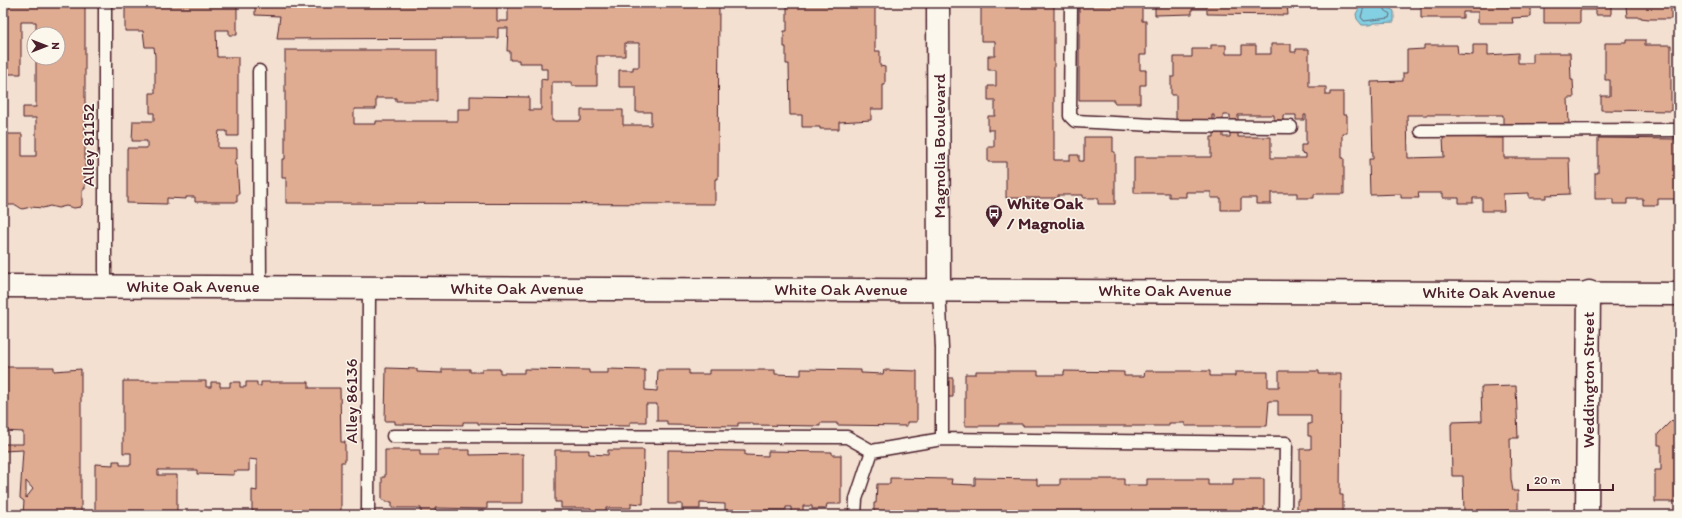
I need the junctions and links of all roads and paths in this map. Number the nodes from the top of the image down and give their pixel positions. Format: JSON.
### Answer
{"nodes":[{"id":1,"x":105,"y":3,"type":"edge"},
{"id":2,"x":938,"y":3,"type":"edge"},
{"id":3,"x":1071,"y":3,"type":"edge"},
{"id":4,"x":259,"y":71,"type":"dead end"},
{"id":5,"x":1291,"y":127,"type":"dead end"},
{"id":6,"x":1679,"y":130,"type":"edge"},
{"id":7,"x":1421,"y":131,"type":"dead end"},
{"id":8,"x":3,"y":286,"type":"edge"},
{"id":9,"x":105,"y":286,"type":"junction"},
{"id":10,"x":260,"y":287,"type":"junction"},
{"id":11,"x":369,"y":287,"type":"junction"},
{"id":12,"x":939,"y":289,"type":"junction"},
{"id":13,"x":1588,"y":292,"type":"junction"},
{"id":14,"x":1679,"y":294,"type":"edge"},
{"id":15,"x":393,"y":436,"type":"dead end"},
{"id":16,"x":942,"y":439,"type":"junction"},
{"id":17,"x":872,"y":451,"type":"junction"},
{"id":18,"x":368,"y":515,"type":"edge"},
{"id":19,"x":855,"y":515,"type":"edge"},
{"id":20,"x":1285,"y":515,"type":"edge"},
{"id":21,"x":1587,"y":515,"type":"edge"}],
"edges":[{"from":1,"to":9,"type":"lane","name":"Alley 81152"},
{"from":2,"to":12,"type":"main road","name":"Magnolia Boulevard"},
{"from":3,"to":5,"type":"lane"},
{"from":4,"to":10,"type":"lane"},
{"from":6,"to":7,"type":"lane"},
{"from":8,"to":9,"type":"main road","name":"White Oak Avenue"},
{"from":9,"to":10,"type":"main road","name":"White Oak Avenue"},
{"from":10,"to":11,"type":"main road","name":"White Oak Avenue"},
{"from":11,"to":12,"type":"main road","name":"White Oak Avenue"},
{"from":11,"to":18,"type":"lane","name":"Alley 86136"},
{"from":12,"to":13,"type":"main road","name":"White Oak Avenue"},
{"from":12,"to":16,"type":"lane"},
{"from":13,"to":14,"type":"main road","name":"White Oak Avenue"},
{"from":13,"to":21,"type":"main road","name":"Weddington Street"},
{"from":15,"to":17,"type":"lane"},
{"from":16,"to":17,"type":"lane"},
{"from":16,"to":20,"type":"lane"},
{"from":17,"to":19,"type":"lane"}]}
